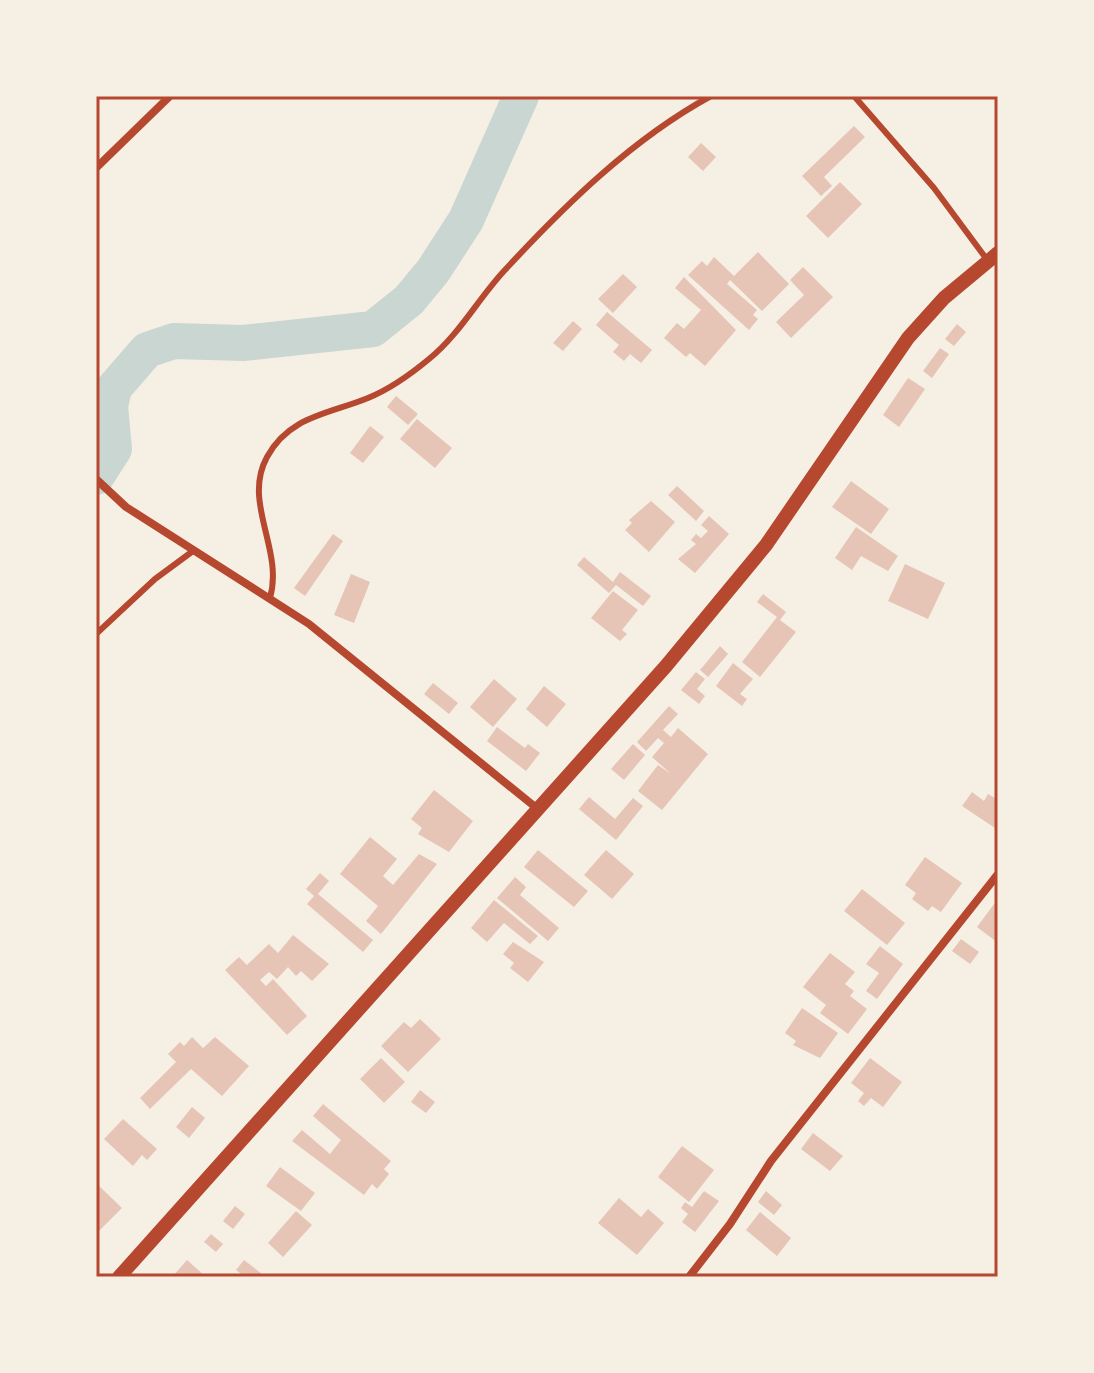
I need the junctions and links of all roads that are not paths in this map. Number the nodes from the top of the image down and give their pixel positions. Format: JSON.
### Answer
{"nodes":[{"id":1,"x":170,"y":96,"type":"edge"},
{"id":2,"x":711,"y":96,"type":"edge"},
{"id":3,"x":854,"y":96,"type":"edge"},
{"id":4,"x":96,"y":168,"type":"edge"},
{"id":5,"x":993,"y":257,"type":"edge"},
{"id":6,"x":99,"y":482,"type":"edge"},
{"id":7,"x":193,"y":551,"type":"junction"},
{"id":8,"x":270,"y":598,"type":"junction"},
{"id":9,"x":96,"y":634,"type":"edge"},
{"id":10,"x":539,"y":810,"type":"junction"},
{"id":11,"x":998,"y":874,"type":"edge"},
{"id":12,"x":119,"y":1277,"type":"edge"},
{"id":13,"x":689,"y":1277,"type":"edge"}],
"edges":[{"from":1,"to":4,"type":"street"},
{"from":2,"to":8,"type":"lane"},
{"from":3,"to":5,"type":"lane"},
{"from":5,"to":10,"type":"street"},
{"from":6,"to":7,"type":"street"},
{"from":7,"to":8,"type":"street"},
{"from":7,"to":9,"type":"lane"},
{"from":8,"to":10,"type":"street"},
{"from":10,"to":12,"type":"street"},
{"from":11,"to":13,"type":"street"}]}
